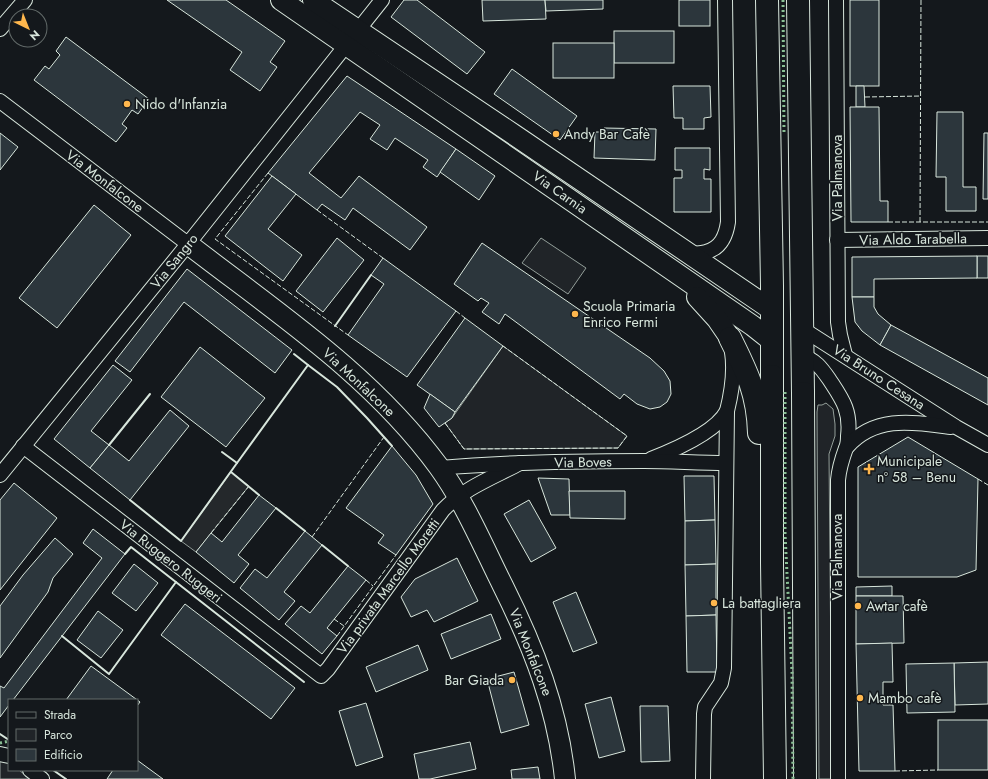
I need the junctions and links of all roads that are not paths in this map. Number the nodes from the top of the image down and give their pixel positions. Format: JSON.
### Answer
{"nodes":[{"id":1,"x":25,"y":0,"type":"edge"},
{"id":2,"x":281,"y":0,"type":"edge"},
{"id":3,"x":314,"y":0,"type":"edge"},
{"id":4,"x":382,"y":0,"type":"edge"},
{"id":5,"x":724,"y":0,"type":"edge"},
{"id":6,"x":768,"y":0,"type":"edge"},
{"id":7,"x":798,"y":0,"type":"edge"},
{"id":8,"x":836,"y":0,"type":"edge"},
{"id":9,"x":0,"y":29,"type":"edge"},
{"id":10,"x":352,"y":38,"type":"junction"},
{"id":11,"x":0,"y":101,"type":"edge"},
{"id":12,"x":988,"y":238,"type":"edge"},
{"id":13,"x":837,"y":240,"type":"junction"},
{"id":14,"x":188,"y":244,"type":"junction"},
{"id":15,"x":690,"y":254,"type":"junction"},
{"id":16,"x":661,"y":262,"type":"junction"},
{"id":17,"x":772,"y":310,"type":"junction"},
{"id":18,"x":801,"y":328,"type":"junction"},
{"id":19,"x":730,"y":338,"type":"junction"},
{"id":20,"x":772,"y":340,"type":"junction"},
{"id":21,"x":845,"y":355,"type":"junction"},
{"id":22,"x":802,"y":356,"type":"junction"},
{"id":23,"x":727,"y":411,"type":"junction"},
{"id":24,"x":956,"y":427,"type":"junction"},
{"id":25,"x":988,"y":445,"type":"edge"},
{"id":26,"x":23,"y":446,"type":"junction"},
{"id":27,"x":847,"y":447,"type":"junction"},
{"id":28,"x":645,"y":461,"type":"junction"},
{"id":29,"x":520,"y":463,"type":"junction"},
{"id":30,"x":726,"y":463,"type":"junction"},
{"id":31,"x":440,"y":468,"type":"junction"},
{"id":32,"x":0,"y":475,"type":"edge"},
{"id":33,"x":458,"y":497,"type":"junction"},
{"id":34,"x":772,"y":563,"type":"junction"},
{"id":35,"x":320,"y":676,"type":"joint"},
{"id":36,"x":31,"y":771,"type":"edge"},
{"id":37,"x":42,"y":779,"type":"edge"},
{"id":38,"x":565,"y":779,"type":"edge"},
{"id":39,"x":703,"y":779,"type":"edge"},
{"id":40,"x":775,"y":779,"type":"edge"},
{"id":41,"x":805,"y":779,"type":"edge"},
{"id":42,"x":838,"y":779,"type":"edge"}],
"edges":[{"from":1,"to":9,"type":"street"},
{"from":2,"to":10,"type":"street","name":"Via Carnia"},
{"from":3,"to":10,"type":"street","name":"Via Carnia"},
{"from":4,"to":10,"type":"street","name":"Via Sangro"},
{"from":5,"to":15,"type":"street"},
{"from":6,"to":17,"type":"main road"},
{"from":7,"to":18,"type":"main road"},
{"from":8,"to":13,"type":"street","name":"Via Palmanova"},
{"from":10,"to":14,"type":"street","name":"Via Sangro"},
{"from":10,"to":15,"type":"street","name":"Via Carnia"},
{"from":10,"to":16,"type":"street","name":"Via Carnia"},
{"from":11,"to":14,"type":"street","name":"Via Monfalcone"},
{"from":12,"to":13,"type":"street","name":"Via Aldo Tarabella"},
{"from":13,"to":21,"type":"street","name":"Via Palmanova"},
{"from":14,"to":26,"type":"street","name":"Via Sangro"},
{"from":14,"to":31,"type":"street","name":"Via Monfalcone"},
{"from":15,"to":17,"type":"street","name":"Via Carnia"},
{"from":16,"to":19,"type":"street"},
{"from":16,"to":20,"type":"street","name":"Via Carnia"},
{"from":17,"to":18,"type":"main road"},
{"from":17,"to":20,"type":"main road"},
{"from":18,"to":21,"type":"street","name":"Via Bruno Cesana"},
{"from":18,"to":22,"type":"main road"},
{"from":19,"to":23,"type":"street"},
{"from":19,"to":34,"type":"main road"},
{"from":20,"to":22,"type":"main road","name":"Via Palmanova"},
{"from":20,"to":34,"type":"main road"},
{"from":21,"to":24,"type":"street","name":"Via Bruno Cesana"},
{"from":22,"to":27,"type":"street","name":"Via Palmanova"},
{"from":22,"to":41,"type":"main road"},
{"from":23,"to":28,"type":"street","name":"Via Boves"},
{"from":23,"to":30,"type":"street"},
{"from":24,"to":25,"type":"street","name":"Via Bruno Cesana"},
{"from":24,"to":27,"type":"street","name":"Via Bruno Cesana"},
{"from":26,"to":32,"type":"street","name":"Via Sangro"},
{"from":26,"to":35,"type":"street","name":"Via Ruggero Ruggeri"},
{"from":27,"to":42,"type":"street","name":"Via Palmanova"},
{"from":28,"to":29,"type":"street","name":"Via Boves"},
{"from":28,"to":30,"type":"street","name":"Via Boves"},
{"from":29,"to":31,"type":"street","name":"Via Boves"},
{"from":29,"to":33,"type":"street","name":"Via Boves"},
{"from":30,"to":39,"type":"street"},
{"from":31,"to":33,"type":"street","name":"Via Monfalcone"},
{"from":33,"to":35,"type":"street","name":"Via privata Marcello Moretti"},
{"from":33,"to":38,"type":"street","name":"Via Monfalcone"},
{"from":34,"to":40,"type":"main road"},
{"from":36,"to":37,"type":"street"}]}
